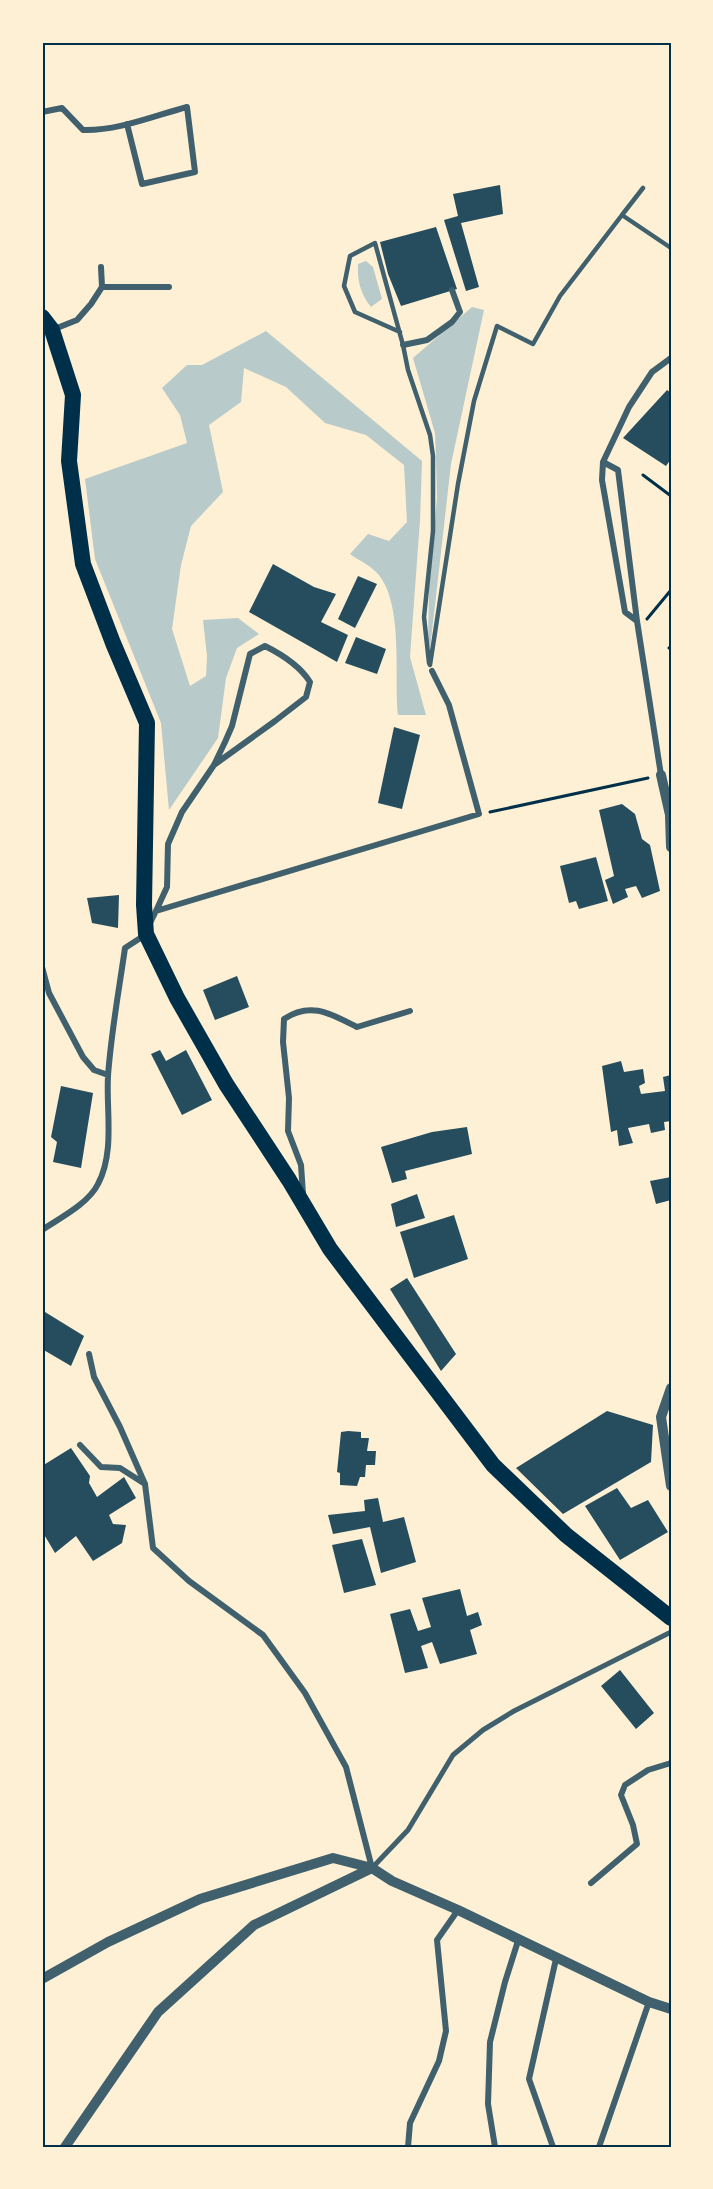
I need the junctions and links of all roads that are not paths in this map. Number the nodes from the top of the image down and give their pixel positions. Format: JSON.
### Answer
{"nodes":[{"id":1,"x":42,"y":112,"type":"edge"},
{"id":2,"x":127,"y":124,"type":"junction"},
{"id":3,"x":643,"y":188,"type":"dead end"},
{"id":4,"x":622,"y":215,"type":"junction"},
{"id":5,"x":671,"y":248,"type":"edge"},
{"id":6,"x":101,"y":267,"type":"dead end"},
{"id":7,"x":102,"y":287,"type":"junction"},
{"id":8,"x":169,"y":287,"type":"dead end"},
{"id":9,"x":452,"y":290,"type":"dead end"},
{"id":10,"x":47,"y":323,"type":"edge"},
{"id":11,"x":400,"y":332,"type":"dead end"},
{"id":12,"x":403,"y":345,"type":"junction"},
{"id":13,"x":671,"y":358,"type":"edge"},
{"id":14,"x":603,"y":462,"type":"junction"},
{"id":15,"x":637,"y":621,"type":"junction"},
{"id":16,"x":429,"y":663,"type":"junction"},
{"id":17,"x":432,"y":671,"type":"joint"},
{"id":18,"x":214,"y":765,"type":"junction"},
{"id":19,"x":661,"y":775,"type":"joint"},
{"id":20,"x":671,"y":847,"type":"edge"},
{"id":21,"x":156,"y":910,"type":"junction"},
{"id":22,"x":146,"y":934,"type":"junction"},
{"id":23,"x":42,"y":967,"type":"edge"},
{"id":24,"x":410,"y":1011,"type":"dead end"},
{"id":25,"x":108,"y":1075,"type":"junction"},
{"id":26,"x":304,"y":1206,"type":"junction"},
{"id":27,"x":42,"y":1230,"type":"edge"},
{"id":28,"x":89,"y":1354,"type":"dead end"},
{"id":29,"x":671,"y":1388,"type":"edge"},
{"id":30,"x":80,"y":1445,"type":"dead end"},
{"id":31,"x":146,"y":1484,"type":"junction"},
{"id":32,"x":671,"y":1486,"type":"edge"},
{"id":33,"x":671,"y":1618,"type":"edge"},
{"id":34,"x":671,"y":1632,"type":"edge"},
{"id":35,"x":671,"y":1763,"type":"edge"},
{"id":36,"x":372,"y":1868,"type":"junction"},
{"id":37,"x":591,"y":1883,"type":"dead end"},
{"id":38,"x":458,"y":1910,"type":"junction"},
{"id":39,"x":518,"y":1941,"type":"junction"},
{"id":40,"x":556,"y":1959,"type":"junction"},
{"id":41,"x":42,"y":1979,"type":"edge"},
{"id":42,"x":649,"y":2002,"type":"junction"},
{"id":43,"x":671,"y":2009,"type":"edge"},
{"id":44,"x":65,"y":2147,"type":"edge"},
{"id":45,"x":408,"y":2147,"type":"edge"},
{"id":46,"x":495,"y":2147,"type":"edge"},
{"id":47,"x":554,"y":2147,"type":"edge"},
{"id":48,"x":599,"y":2147,"type":"edge"}],
"edges":[{"from":1,"to":2,"type":"street"},
{"from":2,"to":2,"type":"street"},
{"from":3,"to":4,"type":"lane"},
{"from":4,"to":5,"type":"lane"},
{"from":4,"to":16,"type":"lane"},
{"from":6,"to":7,"type":"street"},
{"from":7,"to":8,"type":"street"},
{"from":7,"to":10,"type":"street"},
{"from":9,"to":12,"type":"street"},
{"from":10,"to":22,"type":"highway"},
{"from":11,"to":12,"type":"lane"},
{"from":12,"to":16,"type":"lane"},
{"from":13,"to":14,"type":"street"},
{"from":14,"to":15,"type":"street"},
{"from":14,"to":15,"type":"street"},
{"from":15,"to":19,"type":"street"},
{"from":16,"to":17,"type":"lane"},
{"from":17,"to":21,"type":"street"},
{"from":18,"to":18,"type":"street"},
{"from":18,"to":21,"type":"street"},
{"from":19,"to":20,"type":"street"},
{"from":21,"to":22,"type":"street"},
{"from":22,"to":25,"type":"street"},
{"from":22,"to":26,"type":"highway"},
{"from":23,"to":25,"type":"street"},
{"from":24,"to":26,"type":"street"},
{"from":25,"to":27,"type":"street"},
{"from":26,"to":33,"type":"highway"},
{"from":28,"to":31,"type":"street"},
{"from":29,"to":32,"type":"street"},
{"from":30,"to":31,"type":"street"},
{"from":31,"to":36,"type":"street"},
{"from":34,"to":36,"type":"street"},
{"from":35,"to":37,"type":"street"},
{"from":36,"to":38,"type":"street"},
{"from":36,"to":41,"type":"street"},
{"from":36,"to":44,"type":"street"},
{"from":38,"to":39,"type":"street"},
{"from":38,"to":45,"type":"street"},
{"from":39,"to":40,"type":"street"},
{"from":39,"to":46,"type":"street"},
{"from":40,"to":42,"type":"street"},
{"from":40,"to":47,"type":"street"},
{"from":42,"to":43,"type":"street"},
{"from":42,"to":48,"type":"street"}]}
